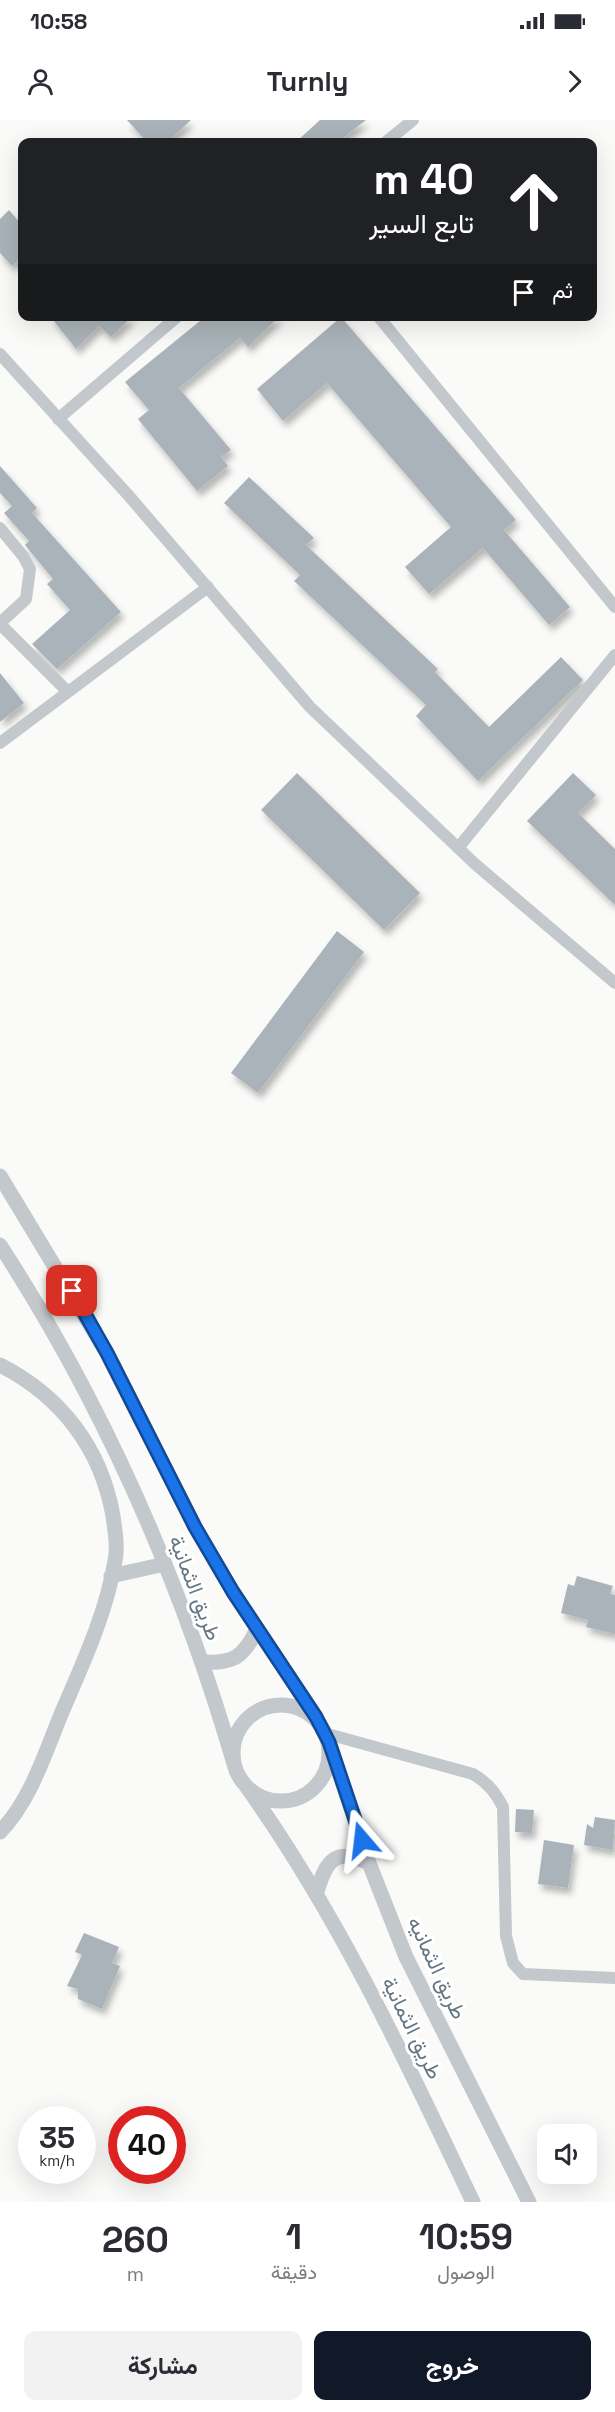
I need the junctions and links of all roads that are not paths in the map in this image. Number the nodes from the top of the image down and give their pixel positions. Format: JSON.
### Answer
{"nodes":[{"id":1,"x":413,"y":120,"type":"edge"},
{"id":2,"x":391,"y":138,"type":"edge"},
{"id":3,"x":172,"y":321,"type":"edge"},
{"id":4,"x":382,"y":321,"type":"edge"},
{"id":5,"x":0,"y":354,"type":"edge"},
{"id":6,"x":58,"y":419,"type":"junction"},
{"id":7,"x":0,"y":528,"type":"edge"},
{"id":8,"x":208,"y":587,"type":"junction"},
{"id":9,"x":615,"y":607,"type":"edge"},
{"id":10,"x":0,"y":624,"type":"edge"},
{"id":11,"x":615,"y":655,"type":"edge"},
{"id":12,"x":67,"y":691,"type":"junction"},
{"id":13,"x":0,"y":743,"type":"edge"},
{"id":14,"x":458,"y":848,"type":"junction"},
{"id":15,"x":615,"y":983,"type":"edge"},
{"id":16,"x":0,"y":1176,"type":"edge"},
{"id":17,"x":0,"y":1245,"type":"edge"},
{"id":18,"x":0,"y":1365,"type":"edge"},
{"id":19,"x":165,"y":1564,"type":"junction"},
{"id":20,"x":111,"y":1576,"type":"junction"},
{"id":21,"x":257,"y":1629,"type":"junction"},
{"id":22,"x":202,"y":1662,"type":"junction"},
{"id":23,"x":316,"y":1717,"type":"junction"},
{"id":24,"x":327,"y":1738,"type":"junction"},
{"id":25,"x":234,"y":1764,"type":"junction"},
{"id":26,"x":246,"y":1786,"type":"junction"},
{"id":27,"x":0,"y":1833,"type":"edge"},
{"id":28,"x":369,"y":1863,"type":"junction"},
{"id":29,"x":317,"y":1892,"type":"junction"},
{"id":30,"x":615,"y":1978,"type":"edge"},
{"id":31,"x":473,"y":2202,"type":"edge"},
{"id":32,"x":529,"y":2202,"type":"edge"}],
"edges":[{"from":1,"to":2,"type":"street"},
{"from":3,"to":6,"type":"street"},
{"from":4,"to":9,"type":"street"},
{"from":5,"to":6,"type":"street"},
{"from":6,"to":8,"type":"street"},
{"from":7,"to":10,"type":"street"},
{"from":8,"to":12,"type":"street"},
{"from":8,"to":14,"type":"street"},
{"from":10,"to":12,"type":"street"},
{"from":11,"to":14,"type":"street"},
{"from":12,"to":13,"type":"street"},
{"from":14,"to":15,"type":"street"},
{"from":16,"to":21,"type":"street"},
{"from":17,"to":19,"type":"street","name":"طريق الثمانية"},
{"from":18,"to":20,"type":"street"},
{"from":19,"to":20,"type":"street"},
{"from":19,"to":22,"type":"street","name":"طريق الثمانية"},
{"from":20,"to":27,"type":"street"},
{"from":21,"to":22,"type":"street"},
{"from":21,"to":23,"type":"street"},
{"from":22,"to":25,"type":"street","name":"طريق الثمانية"},
{"from":23,"to":24,"type":"street"},
{"from":23,"to":25,"type":"street"},
{"from":24,"to":26,"type":"street"},
{"from":24,"to":28,"type":"street","name":"طريق الثمانيه"},
{"from":24,"to":30,"type":"street"},
{"from":25,"to":26,"type":"street"},
{"from":26,"to":29,"type":"street","name":"طريق الثمانية"},
{"from":28,"to":29,"type":"street"},
{"from":28,"to":32,"type":"street","name":"طريق الثمانيه"},
{"from":29,"to":31,"type":"street","name":"طريق الثمانية"}]}
